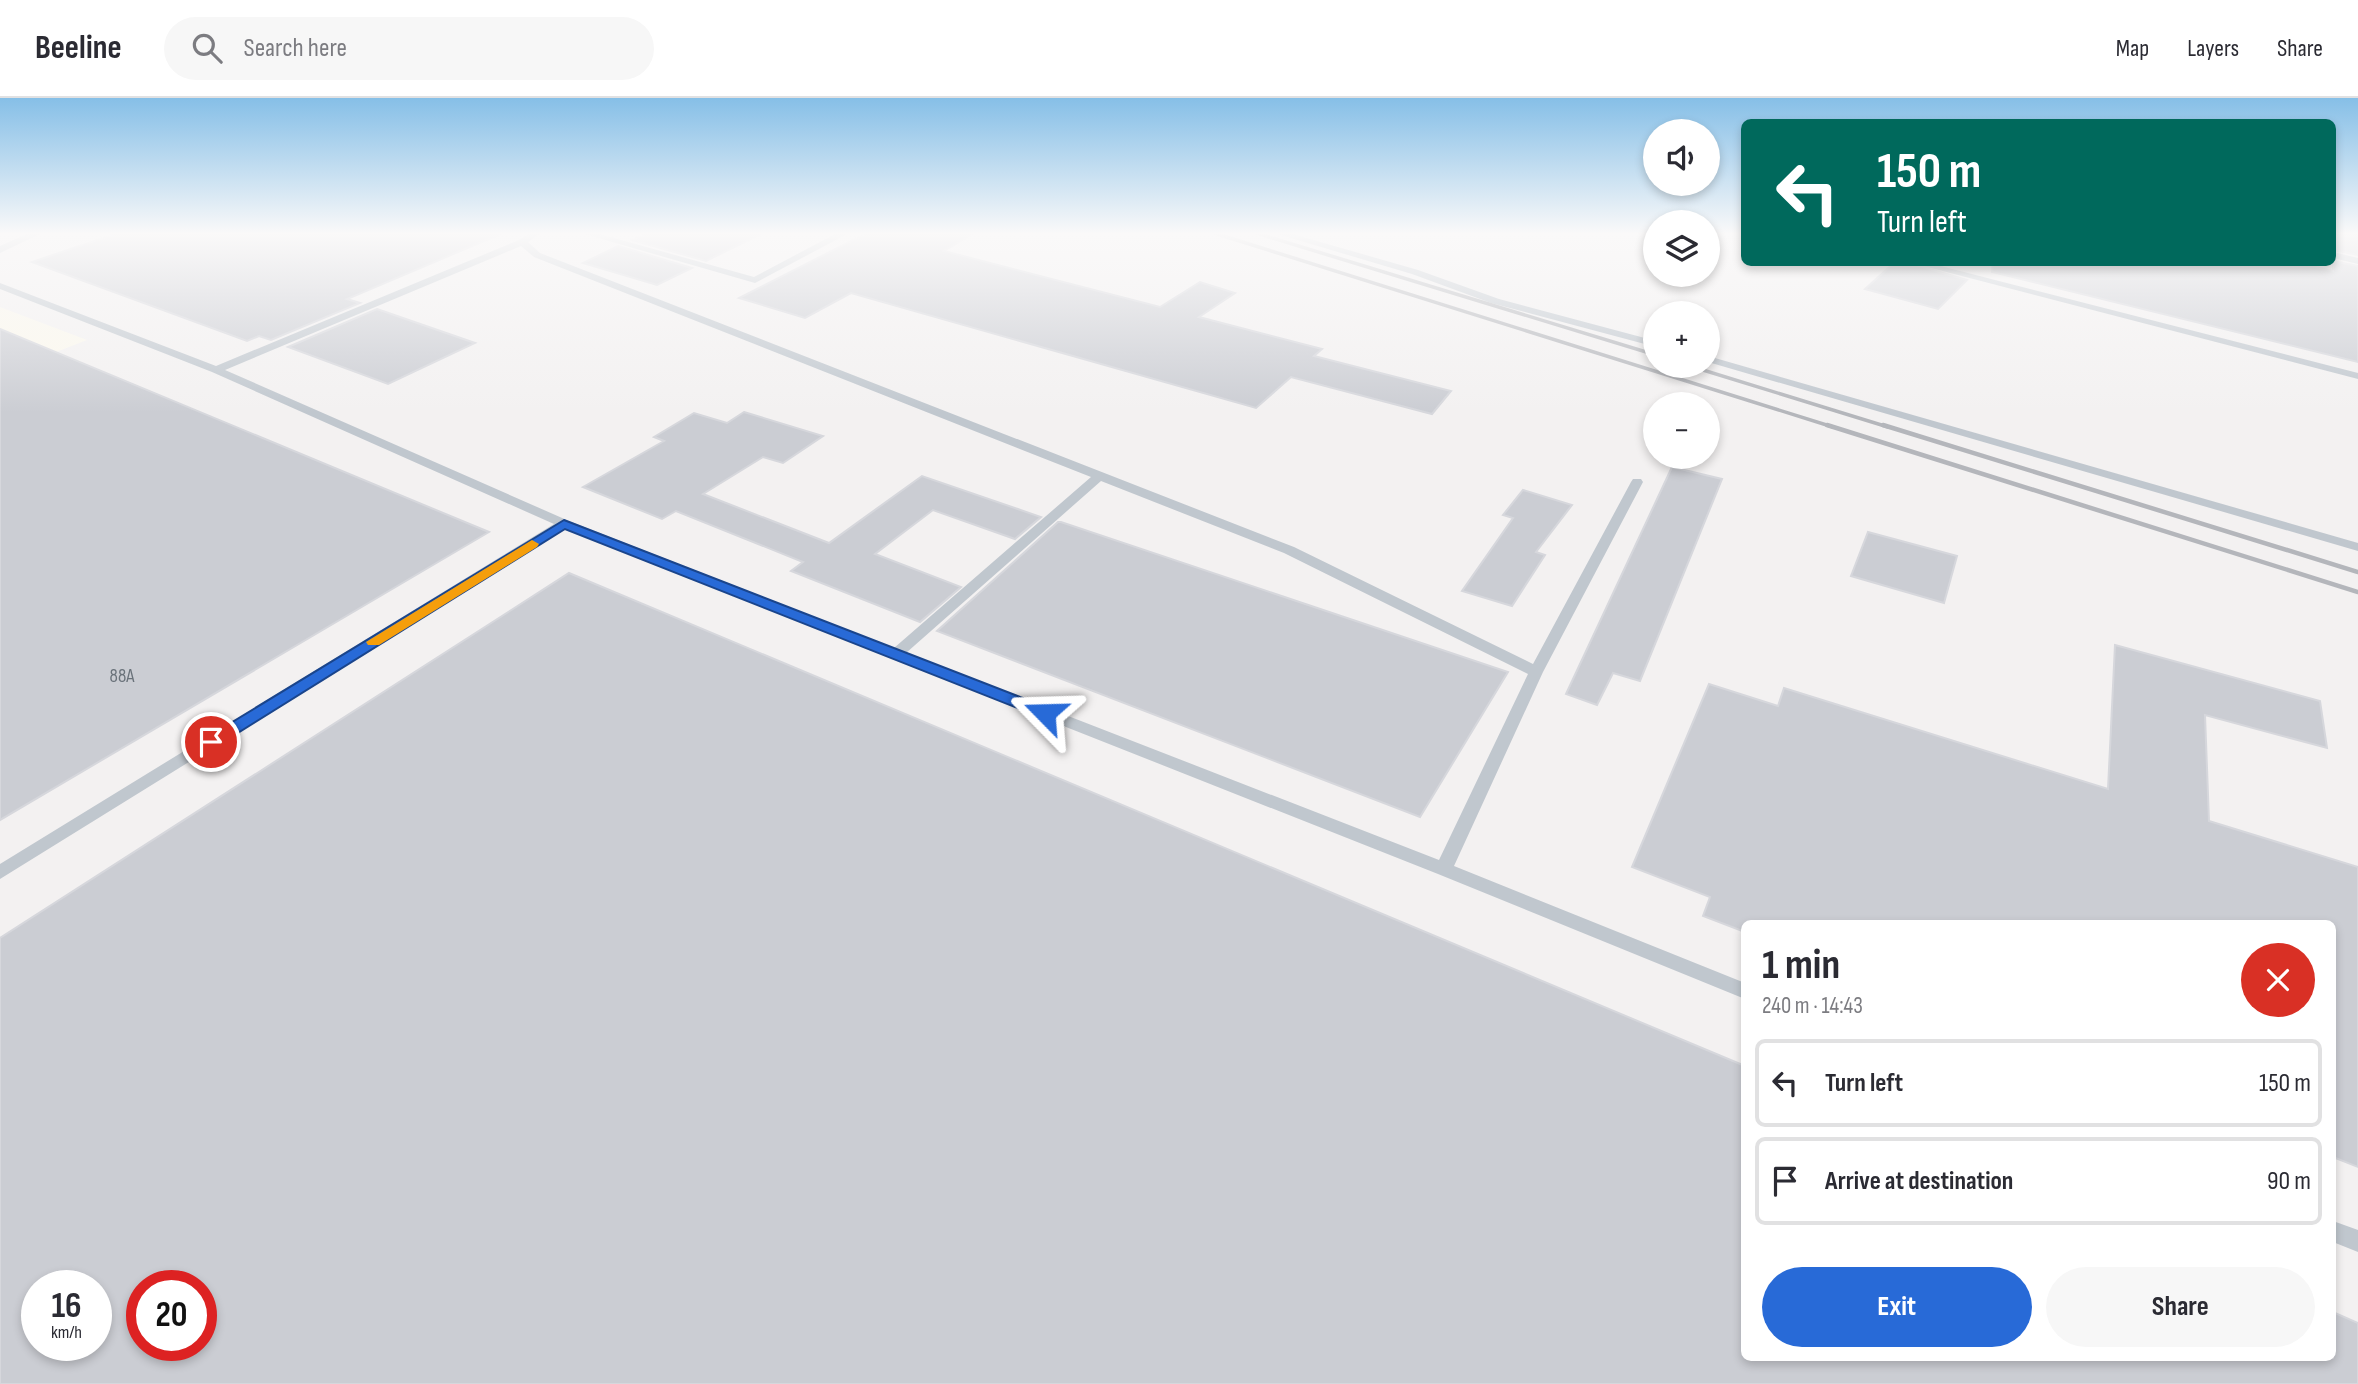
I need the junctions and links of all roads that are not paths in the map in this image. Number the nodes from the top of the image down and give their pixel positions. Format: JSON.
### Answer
{"nodes":[{"id":1,"x":18,"y":293,"type":"edge"},
{"id":2,"x":400,"y":293,"type":"edge"},
{"id":3,"x":634,"y":293,"type":"edge"},
{"id":4,"x":1473,"y":293,"type":"edge"},
{"id":5,"x":2033,"y":293,"type":"edge"},
{"id":6,"x":1643,"y":341,"type":"edge"},
{"id":7,"x":1720,"y":362,"type":"edge"},
{"id":8,"x":216,"y":370,"type":"junction"},
{"id":9,"x":2358,"y":376,"type":"edge"},
{"id":10,"x":1099,"y":476,"type":"junction"},
{"id":11,"x":1637,"y":482,"type":"dead end"},
{"id":12,"x":564,"y":524,"type":"junction"},
{"id":13,"x":2358,"y":548,"type":"edge"},
{"id":14,"x":896,"y":654,"type":"junction"},
{"id":15,"x":1536,"y":672,"type":"junction"},
{"id":16,"x":1444,"y":869,"type":"junction"},
{"id":17,"x":0,"y":872,"type":"edge"},
{"id":18,"x":1741,"y":990,"type":"edge"},
{"id":19,"x":2336,"y":1232,"type":"edge"},
{"id":20,"x":2358,"y":1241,"type":"edge"}],
"edges":[{"from":1,"to":8,"type":"lane"},
{"from":2,"to":8,"type":"lane"},
{"from":3,"to":10,"type":"lane"},
{"from":4,"to":6,"type":"lane"},
{"from":5,"to":9,"type":"lane"},
{"from":7,"to":13,"type":"lane"},
{"from":8,"to":12,"type":"lane"},
{"from":10,"to":14,"type":"lane"},
{"from":10,"to":15,"type":"lane"},
{"from":11,"to":15,"type":"lane"},
{"from":12,"to":14,"type":"lane"},
{"from":12,"to":17,"type":"lane"},
{"from":14,"to":16,"type":"lane"},
{"from":15,"to":16,"type":"lane"},
{"from":16,"to":18,"type":"lane"},
{"from":19,"to":20,"type":"lane"}]}
